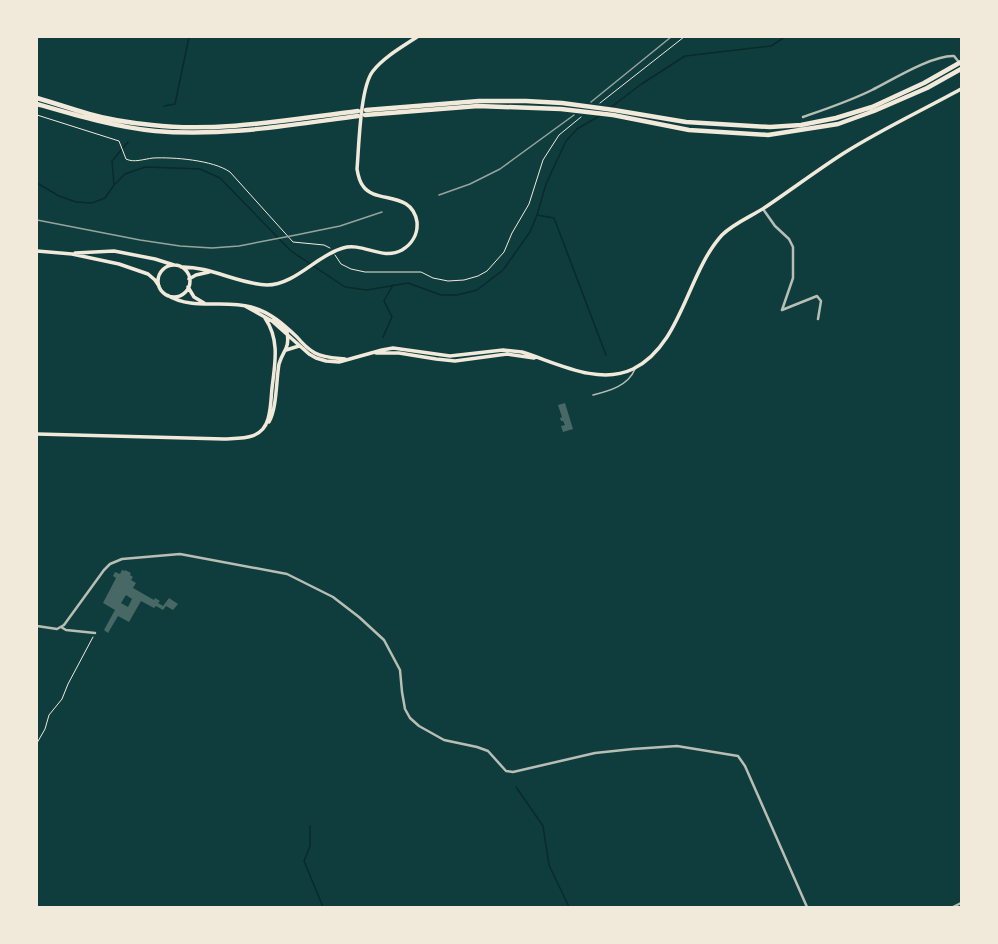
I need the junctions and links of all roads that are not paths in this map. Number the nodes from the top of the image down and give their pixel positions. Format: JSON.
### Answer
{"nodes":[{"id":1,"x":417,"y":37,"type":"edge"},
{"id":2,"x":959,"y":62,"type":"edge"},
{"id":3,"x":961,"y":69,"type":"edge"},
{"id":4,"x":961,"y":89,"type":"edge"},
{"id":5,"x":37,"y":98,"type":"edge"},
{"id":6,"x":37,"y":104,"type":"edge"},
{"id":7,"x":561,"y":106,"type":"junction"},
{"id":8,"x":366,"y":113,"type":"dead end"},
{"id":9,"x":803,"y":117,"type":"dead end"},
{"id":10,"x":763,"y":209,"type":"junction"},
{"id":11,"x":37,"y":251,"type":"edge"},
{"id":12,"x":72,"y":254,"type":"junction"},
{"id":13,"x":174,"y":265,"type":"junction"},
{"id":14,"x":181,"y":267,"type":"junction"},
{"id":15,"x":210,"y":272,"type":"junction"},
{"id":16,"x":189,"y":279,"type":"junction"},
{"id":17,"x":159,"y":286,"type":"junction"},
{"id":18,"x":188,"y":286,"type":"junction"},
{"id":19,"x":167,"y":295,"type":"junction"},
{"id":20,"x":208,"y":303,"type":"junction"},
{"id":21,"x":245,"y":306,"type":"junction"},
{"id":22,"x":272,"y":316,"type":"junction"},
{"id":23,"x":265,"y":317,"type":"junction"},
{"id":24,"x":818,"y":319,"type":"dead end"},
{"id":25,"x":288,"y":336,"type":"junction"},
{"id":26,"x":299,"y":346,"type":"junction"},
{"id":27,"x":286,"y":350,"type":"junction"},
{"id":28,"x":372,"y":354,"type":"junction"},
{"id":29,"x":544,"y":359,"type":"junction"},
{"id":30,"x":348,"y":360,"type":"junction"},
{"id":31,"x":636,"y":367,"type":"junction"},
{"id":32,"x":593,"y":395,"type":"dead end"},
{"id":33,"x":266,"y":426,"type":"junction"},
{"id":34,"x":37,"y":434,"type":"edge"},
{"id":35,"x":37,"y":626,"type":"edge"},
{"id":36,"x":61,"y":627,"type":"junction"},
{"id":37,"x":95,"y":633,"type":"road end"},
{"id":38,"x":961,"y":903,"type":"edge"},
{"id":39,"x":807,"y":907,"type":"edge"},
{"id":40,"x":953,"y":907,"type":"edge"}],
"edges":[{"from":1,"to":15,"type":"main road"},
{"from":2,"to":7,"type":"highway"},
{"from":2,"to":9,"type":"street"},
{"from":3,"to":7,"type":"highway"},
{"from":4,"to":10,"type":"main road"},
{"from":5,"to":6,"type":"highway"},
{"from":7,"to":8,"type":"highway"},
{"from":10,"to":24,"type":"street"},
{"from":10,"to":31,"type":"main road"},
{"from":11,"to":12,"type":"main road"},
{"from":12,"to":13,"type":"main road"},
{"from":12,"to":17,"type":"main road"},
{"from":13,"to":14,"type":"main road"},
{"from":13,"to":17,"type":"main road"},
{"from":14,"to":15,"type":"main road"},
{"from":14,"to":16,"type":"main road"},
{"from":15,"to":16,"type":"main road"},
{"from":16,"to":18,"type":"main road"},
{"from":17,"to":19,"type":"main road"},
{"from":18,"to":19,"type":"main road"},
{"from":18,"to":20,"type":"main road"},
{"from":19,"to":20,"type":"main road"},
{"from":20,"to":21,"type":"main road"},
{"from":21,"to":22,"type":"main road"},
{"from":21,"to":23,"type":"main road"},
{"from":22,"to":25,"type":"main road"},
{"from":22,"to":30,"type":"main road"},
{"from":23,"to":25,"type":"main road"},
{"from":23,"to":33,"type":"main road"},
{"from":25,"to":26,"type":"main road"},
{"from":25,"to":27,"type":"main road"},
{"from":26,"to":27,"type":"main road"},
{"from":26,"to":30,"type":"main road"},
{"from":27,"to":33,"type":"main road"},
{"from":28,"to":29,"type":"main road"},
{"from":28,"to":29,"type":"main road"},
{"from":28,"to":30,"type":"main road"},
{"from":29,"to":31,"type":"main road"},
{"from":31,"to":32,"type":"lane"},
{"from":33,"to":34,"type":"main road"},
{"from":35,"to":36,"type":"street"},
{"from":36,"to":37,"type":"street"},
{"from":36,"to":39,"type":"street"},
{"from":38,"to":40,"type":"street"}]}
